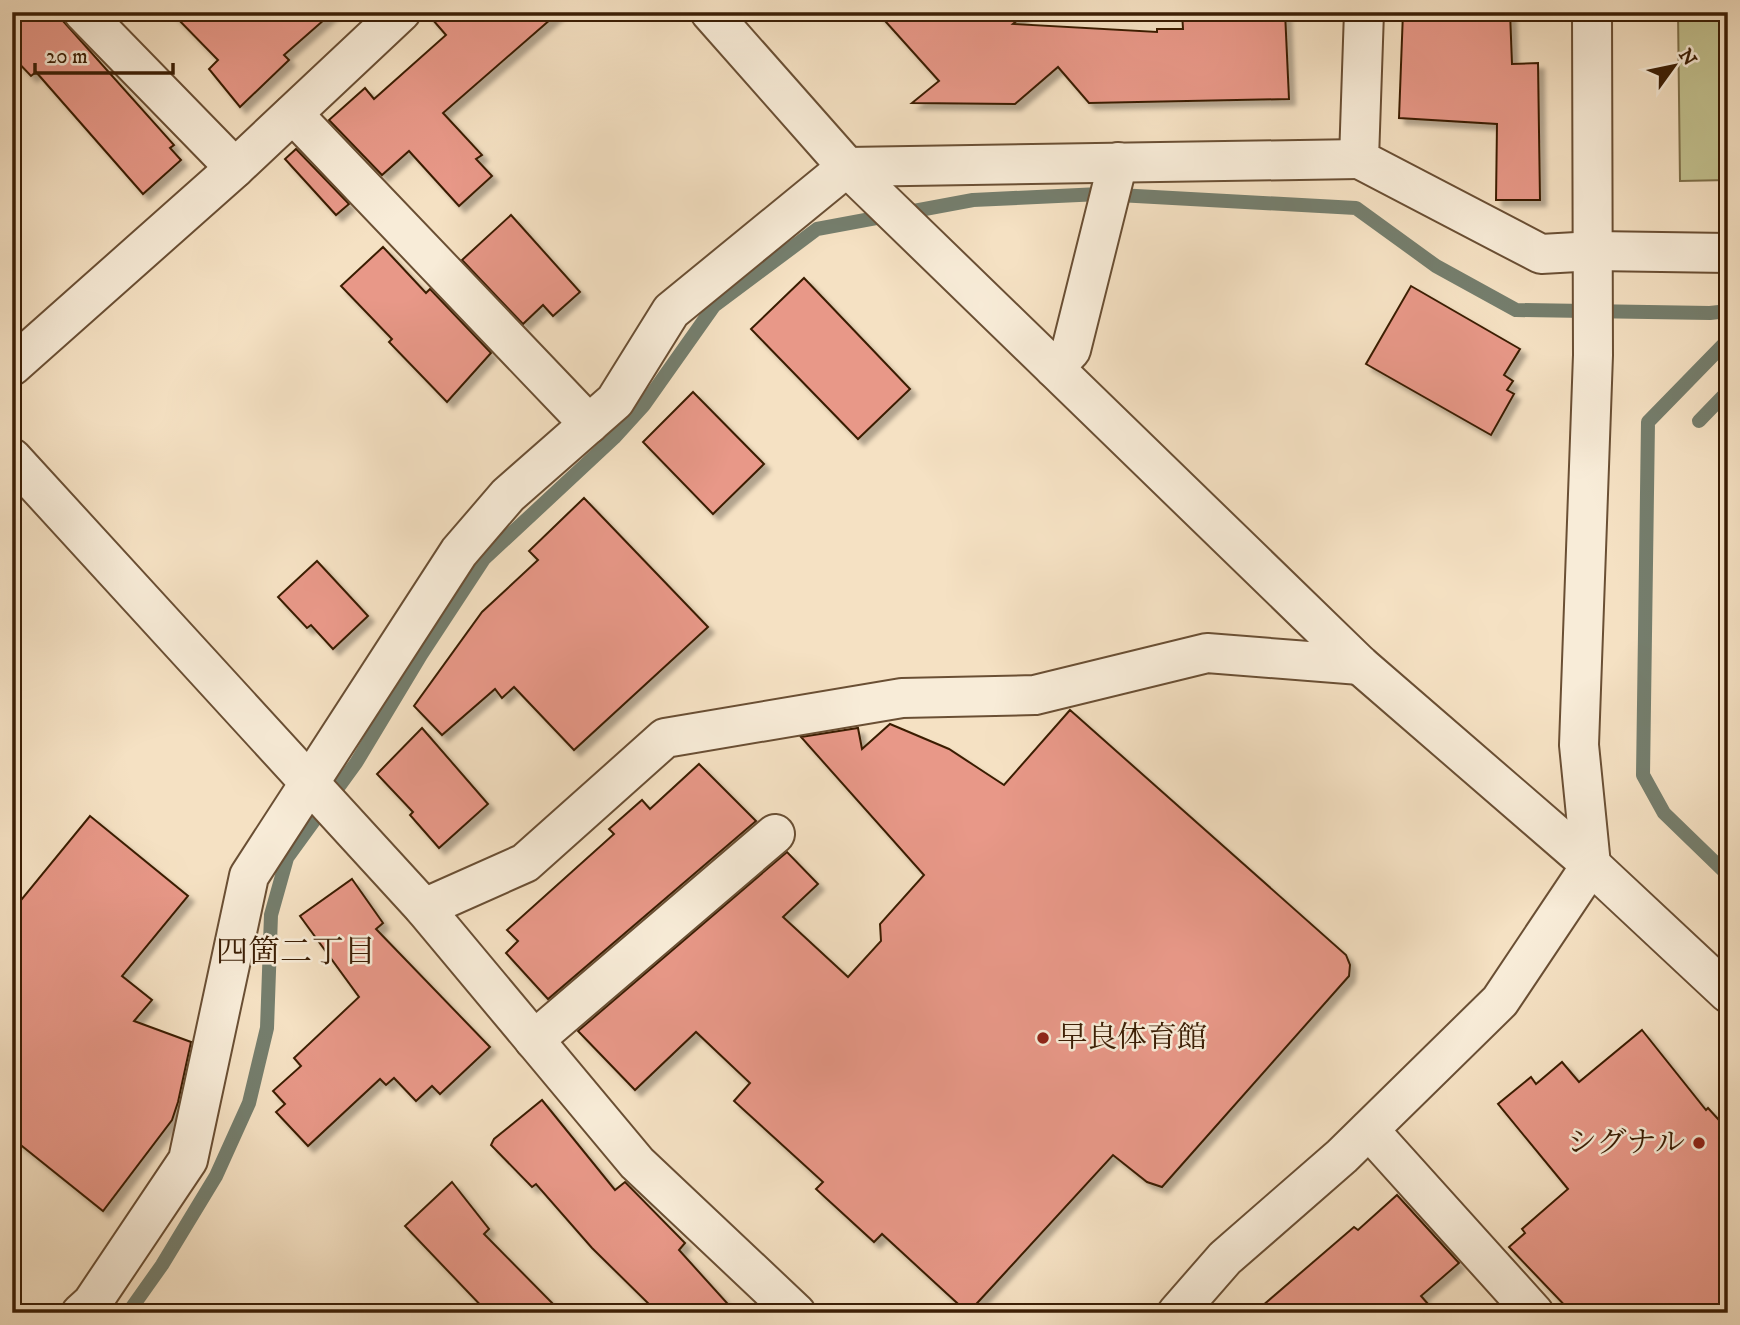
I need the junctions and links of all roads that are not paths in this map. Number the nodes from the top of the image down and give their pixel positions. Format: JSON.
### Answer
{"nodes":[{"id":1,"x":83,"y":12,"type":"edge"},
{"id":2,"x":401,"y":12,"type":"edge"},
{"id":3,"x":710,"y":12,"type":"edge"},
{"id":4,"x":1364,"y":12,"type":"edge"},
{"id":5,"x":1592,"y":12,"type":"edge"},
{"id":6,"x":293,"y":114,"type":"junction"},
{"id":7,"x":1359,"y":159,"type":"junction"},
{"id":8,"x":1118,"y":162,"type":"junction"},
{"id":9,"x":234,"y":168,"type":"junction"},
{"id":10,"x":856,"y":174,"type":"junction"},
{"id":11,"x":1595,"y":251,"type":"junction"},
{"id":12,"x":1728,"y":253,"type":"edge"},
{"id":13,"x":12,"y":366,"type":"edge"},
{"id":14,"x":1054,"y":368,"type":"junction"},
{"id":15,"x":589,"y":425,"type":"junction"},
{"id":16,"x":12,"y":458,"type":"edge"},
{"id":17,"x":1360,"y":665,"type":"junction"},
{"id":18,"x":310,"y":784,"type":"junction"},
{"id":19,"x":775,"y":834,"type":"dead end"},
{"id":20,"x":1591,"y":865,"type":"junction"},
{"id":21,"x":424,"y":908,"type":"junction"},
{"id":22,"x":1728,"y":993,"type":"edge"},
{"id":23,"x":534,"y":1040,"type":"junction"},
{"id":24,"x":1369,"y":1130,"type":"junction"},
{"id":25,"x":81,"y":1313,"type":"edge"},
{"id":26,"x":796,"y":1313,"type":"edge"},
{"id":27,"x":1177,"y":1313,"type":"edge"},
{"id":28,"x":1534,"y":1313,"type":"edge"}],
"edges":[{"from":1,"to":9,"type":"street"},
{"from":2,"to":6,"type":"street"},
{"from":3,"to":10,"type":"street"},
{"from":4,"to":7,"type":"street"},
{"from":5,"to":11,"type":"street"},
{"from":6,"to":9,"type":"street"},
{"from":6,"to":15,"type":"street"},
{"from":7,"to":8,"type":"street"},
{"from":7,"to":11,"type":"street"},
{"from":8,"to":10,"type":"street"},
{"from":8,"to":14,"type":"street"},
{"from":9,"to":13,"type":"street"},
{"from":10,"to":14,"type":"street"},
{"from":10,"to":15,"type":"street"},
{"from":11,"to":12,"type":"street"},
{"from":11,"to":20,"type":"street"},
{"from":14,"to":17,"type":"street"},
{"from":15,"to":18,"type":"street"},
{"from":16,"to":18,"type":"street"},
{"from":17,"to":20,"type":"street"},
{"from":17,"to":21,"type":"street"},
{"from":18,"to":21,"type":"street"},
{"from":18,"to":25,"type":"street"},
{"from":19,"to":23,"type":"street"},
{"from":20,"to":22,"type":"street"},
{"from":20,"to":24,"type":"street"},
{"from":21,"to":23,"type":"street"},
{"from":23,"to":26,"type":"street"},
{"from":24,"to":27,"type":"street"},
{"from":24,"to":28,"type":"street"}]}
